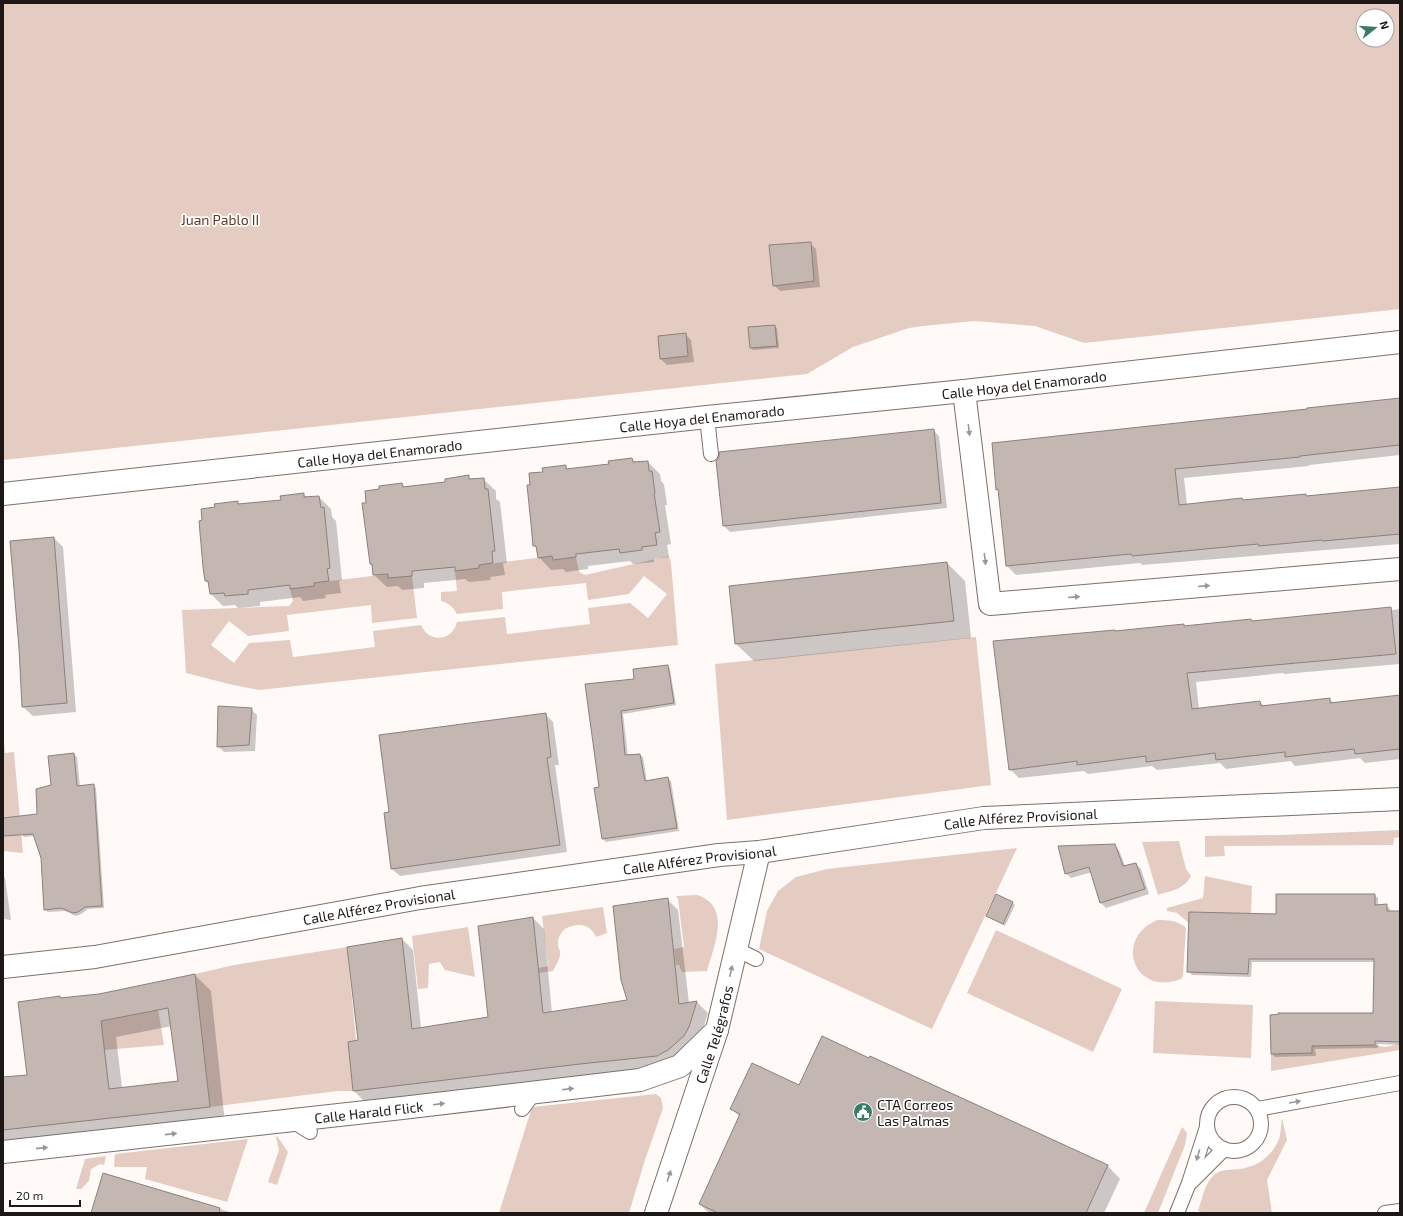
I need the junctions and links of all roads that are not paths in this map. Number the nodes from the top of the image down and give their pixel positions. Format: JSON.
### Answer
{"nodes":[{"id":1,"x":1400,"y":342,"type":"edge"},
{"id":2,"x":964,"y":391,"type":"junction"},
{"id":3,"x":707,"y":417,"type":"junction"},
{"id":4,"x":711,"y":454,"type":"dead end"},
{"id":5,"x":3,"y":494,"type":"edge"},
{"id":6,"x":1400,"y":569,"type":"edge"},
{"id":7,"x":1400,"y":799,"type":"edge"},
{"id":8,"x":758,"y":852,"type":"junction"},
{"id":9,"x":736,"y":949,"type":"junction"},
{"id":10,"x":756,"y":959,"type":"dead end"},
{"id":11,"x":3,"y":967,"type":"edge"},
{"id":12,"x":717,"y":1030,"type":"junction"},
{"id":13,"x":1400,"y":1083,"type":"edge"},
{"id":14,"x":1257,"y":1109,"type":"junction"},
{"id":15,"x":291,"y":1120,"type":"junction"},
{"id":16,"x":1207,"y":1127,"type":"junction"},
{"id":17,"x":310,"y":1132,"type":"dead end"},
{"id":18,"x":1224,"y":1149,"type":"junction"},
{"id":19,"x":3,"y":1152,"type":"edge"},
{"id":20,"x":1189,"y":1183,"type":"junction"},
{"id":21,"x":1400,"y":1210,"type":"edge"},
{"id":22,"x":656,"y":1213,"type":"edge"},
{"id":23,"x":1177,"y":1213,"type":"edge"},
{"id":24,"x":1385,"y":1213,"type":"edge"}],
"edges":[{"from":1,"to":2,"type":"street","name":"Calle Hoya del Enamorado"},
{"from":2,"to":3,"type":"street","name":"Calle Hoya del Enamorado"},
{"from":2,"to":6,"type":"street","one_way":true},
{"from":3,"to":4,"type":"lane"},
{"from":3,"to":5,"type":"street","name":"Calle Hoya del Enamorado"},
{"from":7,"to":8,"type":"street","name":"Calle Alférez Provisional"},
{"from":8,"to":9,"type":"street","name":"Calle Telégrafos"},
{"from":8,"to":11,"type":"street","name":"Calle Alférez Provisional"},
{"from":9,"to":10,"type":"lane"},
{"from":12,"to":9,"type":"street","name":"Calle Telégrafos","one_way":true},
{"from":15,"to":12,"type":"street","name":"Calle Harald Flick","one_way":true},
{"from":22,"to":12,"type":"street","name":"Calle Telégrafos","one_way":true},
{"from":14,"to":13,"type":"lane","one_way":true},
{"from":14,"to":16,"type":"lane"},
{"from":14,"to":18,"type":"lane"},
{"from":15,"to":17,"type":"lane"},
{"from":19,"to":15,"type":"street","name":"Calle Harald Flick","one_way":true},
{"from":16,"to":18,"type":"lane"},
{"from":16,"to":20,"type":"lane","one_way":true},
{"from":18,"to":20,"type":"lane"},
{"from":20,"to":23,"type":"lane"},
{"from":21,"to":24,"type":"lane"}]}
